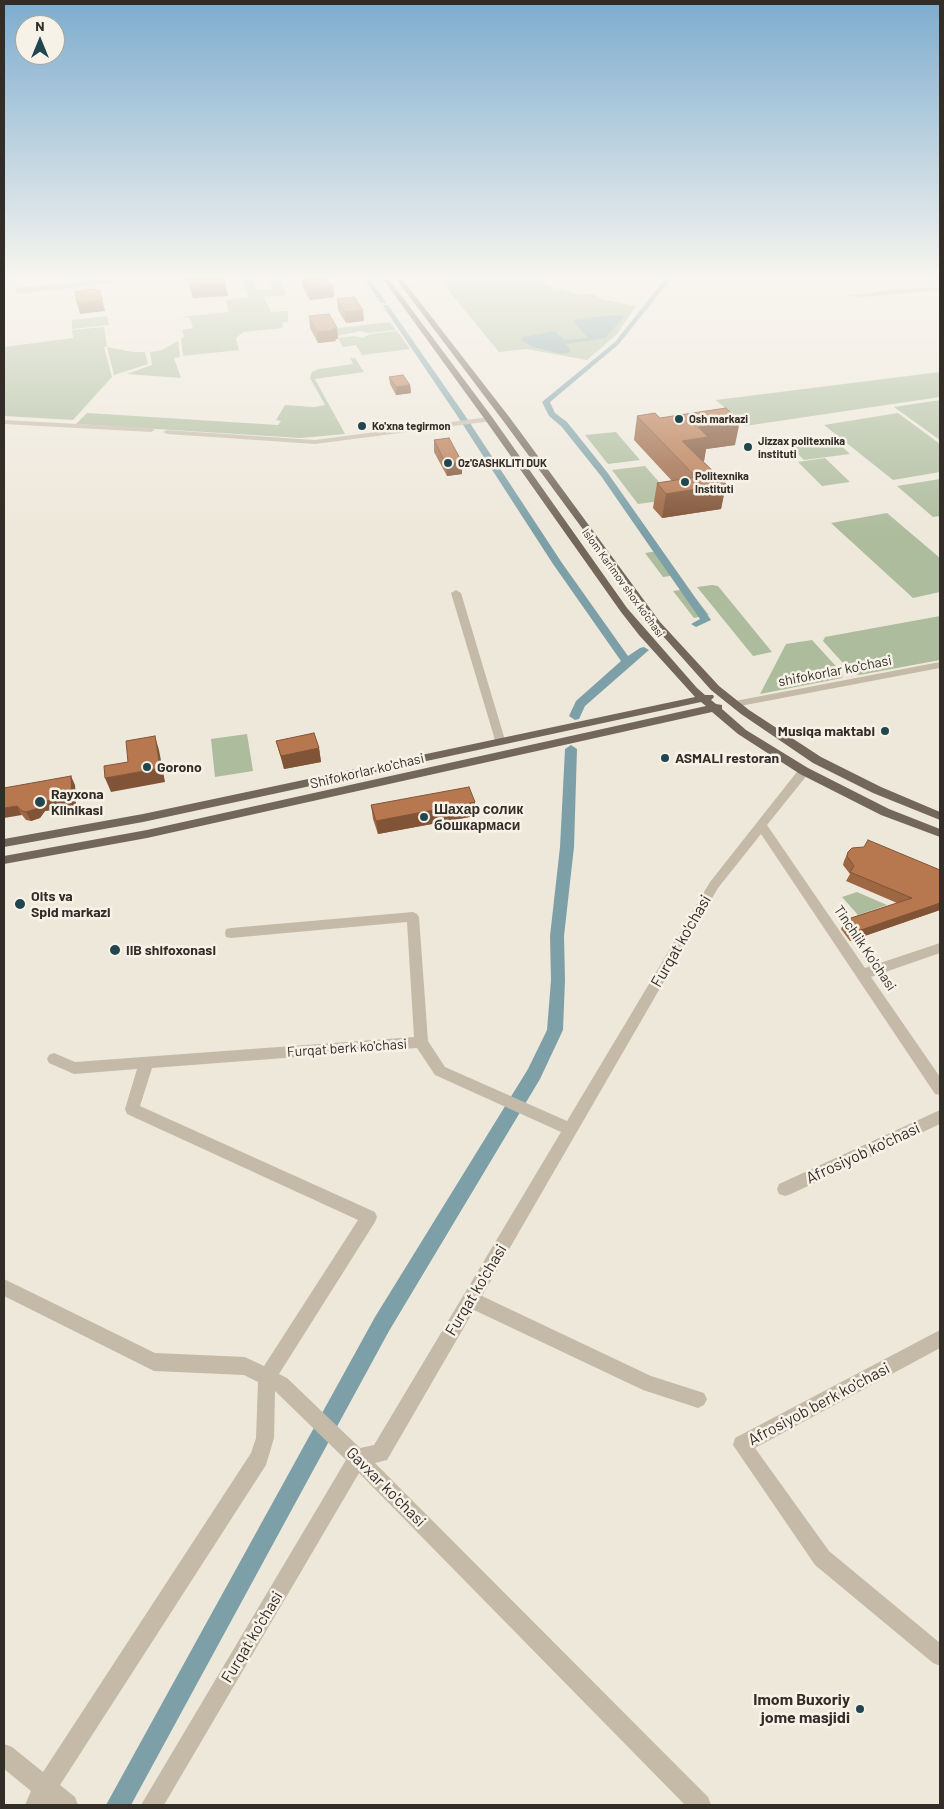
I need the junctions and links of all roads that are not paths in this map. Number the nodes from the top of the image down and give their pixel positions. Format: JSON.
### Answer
{"nodes":[{"id":1,"x":449,"y":363,"type":"edge"},
{"id":2,"x":464,"y":363,"type":"edge"},
{"id":3,"x":490,"y":419,"type":"junction"},
{"id":4,"x":4,"y":422,"type":"edge"},
{"id":5,"x":150,"y":430,"type":"dead end"},
{"id":6,"x":167,"y":432,"type":"dead end"},
{"id":7,"x":456,"y":593,"type":"dead end"},
{"id":8,"x":940,"y":665,"type":"edge"},
{"id":9,"x":722,"y":694,"type":"junction"},
{"id":10,"x":702,"y":698,"type":"junction"},
{"id":11,"x":735,"y":704,"type":"junction"},
{"id":12,"x":713,"y":708,"type":"junction"},
{"id":13,"x":500,"y":740,"type":"junction"},
{"id":14,"x":804,"y":771,"type":"junction"},
{"id":15,"x":940,"y":816,"type":"edge"},
{"id":16,"x":761,"y":825,"type":"junction"},
{"id":17,"x":940,"y":833,"type":"edge"},
{"id":18,"x":4,"y":844,"type":"edge"},
{"id":19,"x":4,"y":860,"type":"edge"},
{"id":20,"x":231,"y":933,"type":"dead end"},
{"id":21,"x":940,"y":948,"type":"edge"},
{"id":22,"x":864,"y":974,"type":"junction"},
{"id":23,"x":421,"y":1042,"type":"junction"},
{"id":24,"x":54,"y":1059,"type":"dead end"},
{"id":25,"x":146,"y":1064,"type":"junction"},
{"id":26,"x":940,"y":1089,"type":"edge"},
{"id":27,"x":940,"y":1117,"type":"edge"},
{"id":28,"x":570,"y":1129,"type":"junction"},
{"id":29,"x":785,"y":1189,"type":"dead end"},
{"id":30,"x":4,"y":1287,"type":"edge"},
{"id":31,"x":470,"y":1300,"type":"junction"},
{"id":32,"x":940,"y":1339,"type":"edge"},
{"id":33,"x":267,"y":1377,"type":"junction"},
{"id":34,"x":698,"y":1399,"type":"dead end"},
{"id":35,"x":358,"y":1458,"type":"junction"},
{"id":36,"x":940,"y":1656,"type":"edge"},
{"id":37,"x":4,"y":1755,"type":"edge"},
{"id":38,"x":41,"y":1797,"type":"edge"},
{"id":39,"x":67,"y":1805,"type":"edge"},
{"id":40,"x":152,"y":1805,"type":"edge"},
{"id":41,"x":700,"y":1805,"type":"edge"}],
"edges":[{"from":1,"to":3,"type":"main road","name":"Islom Karimov shox ko'chasi"},
{"from":2,"to":9,"type":"main road","name":"Islom Karimov shox ko'chasi"},
{"from":3,"to":6,"type":"street"},
{"from":3,"to":10,"type":"main road","name":"Islom Karimov shox ko'chasi"},
{"from":4,"to":5,"type":"street"},
{"from":7,"to":13,"type":"street"},
{"from":8,"to":11,"type":"street","name":"shifokorlar ko'chasi"},
{"from":9,"to":10,"type":"main road","name":"Shifokorlar ko'chasi"},
{"from":9,"to":11,"type":"main road","name":"Islom Karimov shox ko'chasi"},
{"from":10,"to":12,"type":"main road","name":"Islom Karimov shox ko'chasi"},
{"from":10,"to":13,"type":"main road","name":"Shifokorlar ko'chasi"},
{"from":11,"to":12,"type":"main road","name":"Shifokorlar ko'chasi"},
{"from":11,"to":15,"type":"main road","name":"Islom Karimov shox ko'chasi"},
{"from":12,"to":14,"type":"main road","name":"Islom Karimov shox ko'chasi"},
{"from":12,"to":19,"type":"main road","name":"Shifokorlar ko'chasi"},
{"from":13,"to":18,"type":"main road","name":"Shifokorlar ko'chasi"},
{"from":14,"to":16,"type":"street","name":"Furqat ko'chasi"},
{"from":14,"to":17,"type":"main road","name":"Islom Karimov shox ko'chasi"},
{"from":16,"to":22,"type":"street","name":"Tinchlik Ko'chasi"},
{"from":16,"to":28,"type":"street","name":"Furqat ko'chasi"},
{"from":20,"to":23,"type":"street","name":"Furqat berk ko'chasi"},
{"from":21,"to":22,"type":"street"},
{"from":22,"to":26,"type":"street","name":"Tinchlik Ko'chasi"},
{"from":23,"to":25,"type":"street","name":"Furqat berk ko'chasi"},
{"from":23,"to":28,"type":"street"},
{"from":24,"to":25,"type":"street","name":"Furqat berk ko'chasi"},
{"from":25,"to":33,"type":"street"},
{"from":27,"to":29,"type":"street","name":"Afrosiyob ko'chasi"},
{"from":28,"to":31,"type":"street","name":"Furqat ko'chasi"},
{"from":30,"to":33,"type":"street","name":"Gavxar ko'chasi"},
{"from":31,"to":34,"type":"street"},
{"from":31,"to":35,"type":"street","name":"Furqat ko'chasi"},
{"from":32,"to":36,"type":"street","name":"Afrosiyob berk ko'chasi"},
{"from":33,"to":35,"type":"street","name":"Gavxar ko'chasi"},
{"from":33,"to":38,"type":"street"},
{"from":35,"to":40,"type":"street","name":"Furqat ko'chasi"},
{"from":35,"to":41,"type":"street","name":"Gavxar ko'chasi"},
{"from":37,"to":38,"type":"street"},
{"from":38,"to":39,"type":"street"}]}
